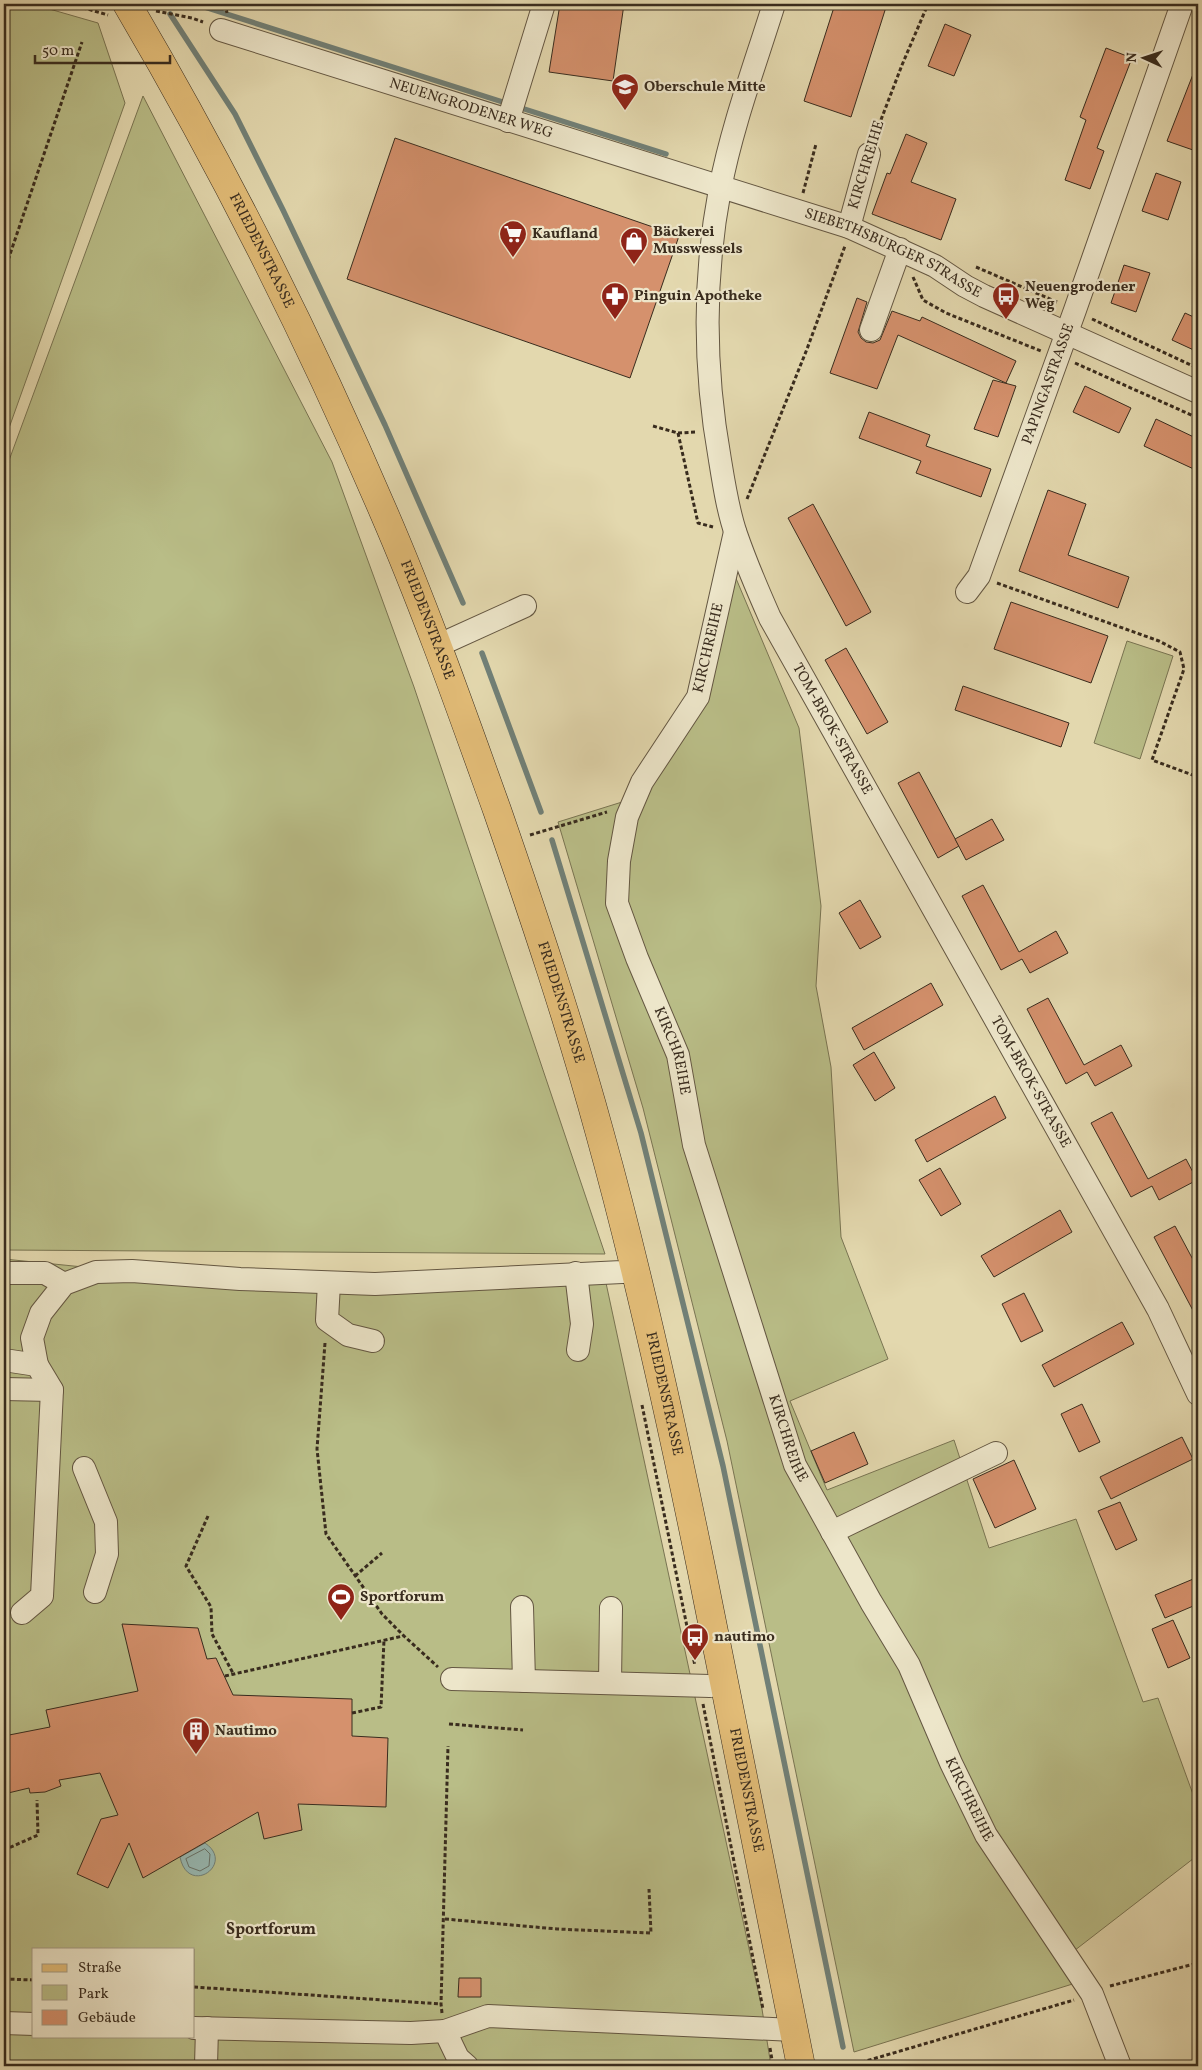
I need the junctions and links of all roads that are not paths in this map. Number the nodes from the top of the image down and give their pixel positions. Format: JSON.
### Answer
{"nodes":[{"id":1,"x":544,"y":4,"type":"edge"},
{"id":2,"x":774,"y":4,"type":"edge"},
{"id":3,"x":1182,"y":4,"type":"edge"},
{"id":4,"x":121,"y":10,"type":"edge"},
{"id":5,"x":221,"y":30,"type":"road end"},
{"id":6,"x":508,"y":121,"type":"junction"},
{"id":7,"x":869,"y":154,"type":"road end"},
{"id":8,"x":720,"y":188,"type":"junction"},
{"id":9,"x":848,"y":227,"type":"junction"},
{"id":10,"x":900,"y":249,"type":"junction"},
{"id":11,"x":871,"y":330,"type":"dead end"},
{"id":12,"x":1067,"y":332,"type":"junction"},
{"id":13,"x":1198,"y":392,"type":"edge"},
{"id":14,"x":735,"y":532,"type":"junction"},
{"id":15,"x":973,"y":584,"type":"road end"},
{"id":16,"x":525,"y":606,"type":"dead end"},
{"id":17,"x":437,"y":646,"type":"junction"},
{"id":18,"x":636,"y":1269,"type":"junction"},
{"id":19,"x":4,"y":1273,"type":"edge"},
{"id":20,"x":576,"y":1273,"type":"junction"},
{"id":21,"x":328,"y":1283,"type":"junction"},
{"id":22,"x":64,"y":1284,"type":"junction"},
{"id":23,"x":373,"y":1341,"type":"dead end"},
{"id":24,"x":578,"y":1350,"type":"dead end"},
{"id":25,"x":4,"y":1360,"type":"edge"},
{"id":26,"x":36,"y":1364,"type":"junction"},
{"id":27,"x":4,"y":1389,"type":"edge"},
{"id":28,"x":52,"y":1390,"type":"junction"},
{"id":29,"x":1198,"y":1394,"type":"edge"},
{"id":30,"x":996,"y":1453,"type":"dead end"},
{"id":31,"x":84,"y":1468,"type":"dead end"},
{"id":32,"x":832,"y":1532,"type":"junction"},
{"id":33,"x":95,"y":1592,"type":"dead end"},
{"id":34,"x":522,"y":1607,"type":"dead end"},
{"id":35,"x":611,"y":1608,"type":"dead end"},
{"id":36,"x":22,"y":1613,"type":"dead end"},
{"id":37,"x":452,"y":1679,"type":"road end"},
{"id":38,"x":524,"y":1681,"type":"junction"},
{"id":39,"x":726,"y":1682,"type":"junction"},
{"id":40,"x":610,"y":1683,"type":"junction"},
{"id":41,"x":4,"y":2023,"type":"edge"},
{"id":42,"x":32,"y":2024,"type":"edge"},
{"id":43,"x":200,"y":2028,"type":"edge"},
{"id":44,"x":794,"y":2030,"type":"junction"},
{"id":45,"x":445,"y":2031,"type":"junction"},
{"id":46,"x":206,"y":2066,"type":"edge"},
{"id":47,"x":467,"y":2066,"type":"edge"},
{"id":48,"x":801,"y":2066,"type":"edge"},
{"id":49,"x":1120,"y":2066,"type":"edge"}],
"edges":[{"from":1,"to":6,"type":"street"},
{"from":2,"to":8,"type":"street","name":"TOM-BROK-STRASSE"},
{"from":3,"to":12,"type":"street","name":"PAPINGASTRASSE"},
{"from":4,"to":17,"type":"main road","name":"FRIEDENSTRASSE"},
{"from":5,"to":6,"type":"street","name":"NEUENGRODENER WEG"},
{"from":6,"to":8,"type":"street","name":"NEUENGRODENER WEG"},
{"from":7,"to":9,"type":"street","name":"KIRCHREIHE"},
{"from":8,"to":9,"type":"street","name":"SIEBETHSBURGER STRASSE"},
{"from":8,"to":14,"type":"street","name":"TOM-BROK-STRASSE"},
{"from":9,"to":10,"type":"street","name":"SIEBETHSBURGER STRASSE"},
{"from":10,"to":11,"type":"street"},
{"from":10,"to":12,"type":"street","name":"SIEBETHSBURGER STRASSE"},
{"from":12,"to":13,"type":"street","name":"SIEBETHSBURGER STRASSE"},
{"from":12,"to":15,"type":"street","name":"PAPINGASTRASSE"},
{"from":14,"to":29,"type":"street","name":"TOM-BROK-STRASSE"},
{"from":14,"to":32,"type":"street","name":"KIRCHREIHE"},
{"from":16,"to":17,"type":"street"},
{"from":17,"to":18,"type":"main road","name":"FRIEDENSTRASSE"},
{"from":18,"to":20,"type":"street"},
{"from":18,"to":39,"type":"main road","name":"FRIEDENSTRASSE"},
{"from":19,"to":22,"type":"street"},
{"from":20,"to":21,"type":"street"},
{"from":20,"to":24,"type":"street"},
{"from":21,"to":22,"type":"street"},
{"from":21,"to":23,"type":"street"},
{"from":22,"to":26,"type":"street"},
{"from":25,"to":26,"type":"street"},
{"from":26,"to":28,"type":"street"},
{"from":27,"to":28,"type":"street"},
{"from":28,"to":36,"type":"street"},
{"from":30,"to":32,"type":"street"},
{"from":31,"to":33,"type":"street"},
{"from":32,"to":49,"type":"street","name":"KIRCHREIHE"},
{"from":34,"to":38,"type":"street"},
{"from":35,"to":40,"type":"street"},
{"from":37,"to":38,"type":"street"},
{"from":38,"to":40,"type":"street"},
{"from":39,"to":40,"type":"street"},
{"from":39,"to":44,"type":"main road","name":"FRIEDENSTRASSE"},
{"from":41,"to":42,"type":"street"},
{"from":43,"to":45,"type":"street"},
{"from":43,"to":46,"type":"street"},
{"from":44,"to":45,"type":"street"},
{"from":44,"to":48,"type":"main road","name":"FRIEDENSTRASSE"},
{"from":45,"to":47,"type":"street"}]}
